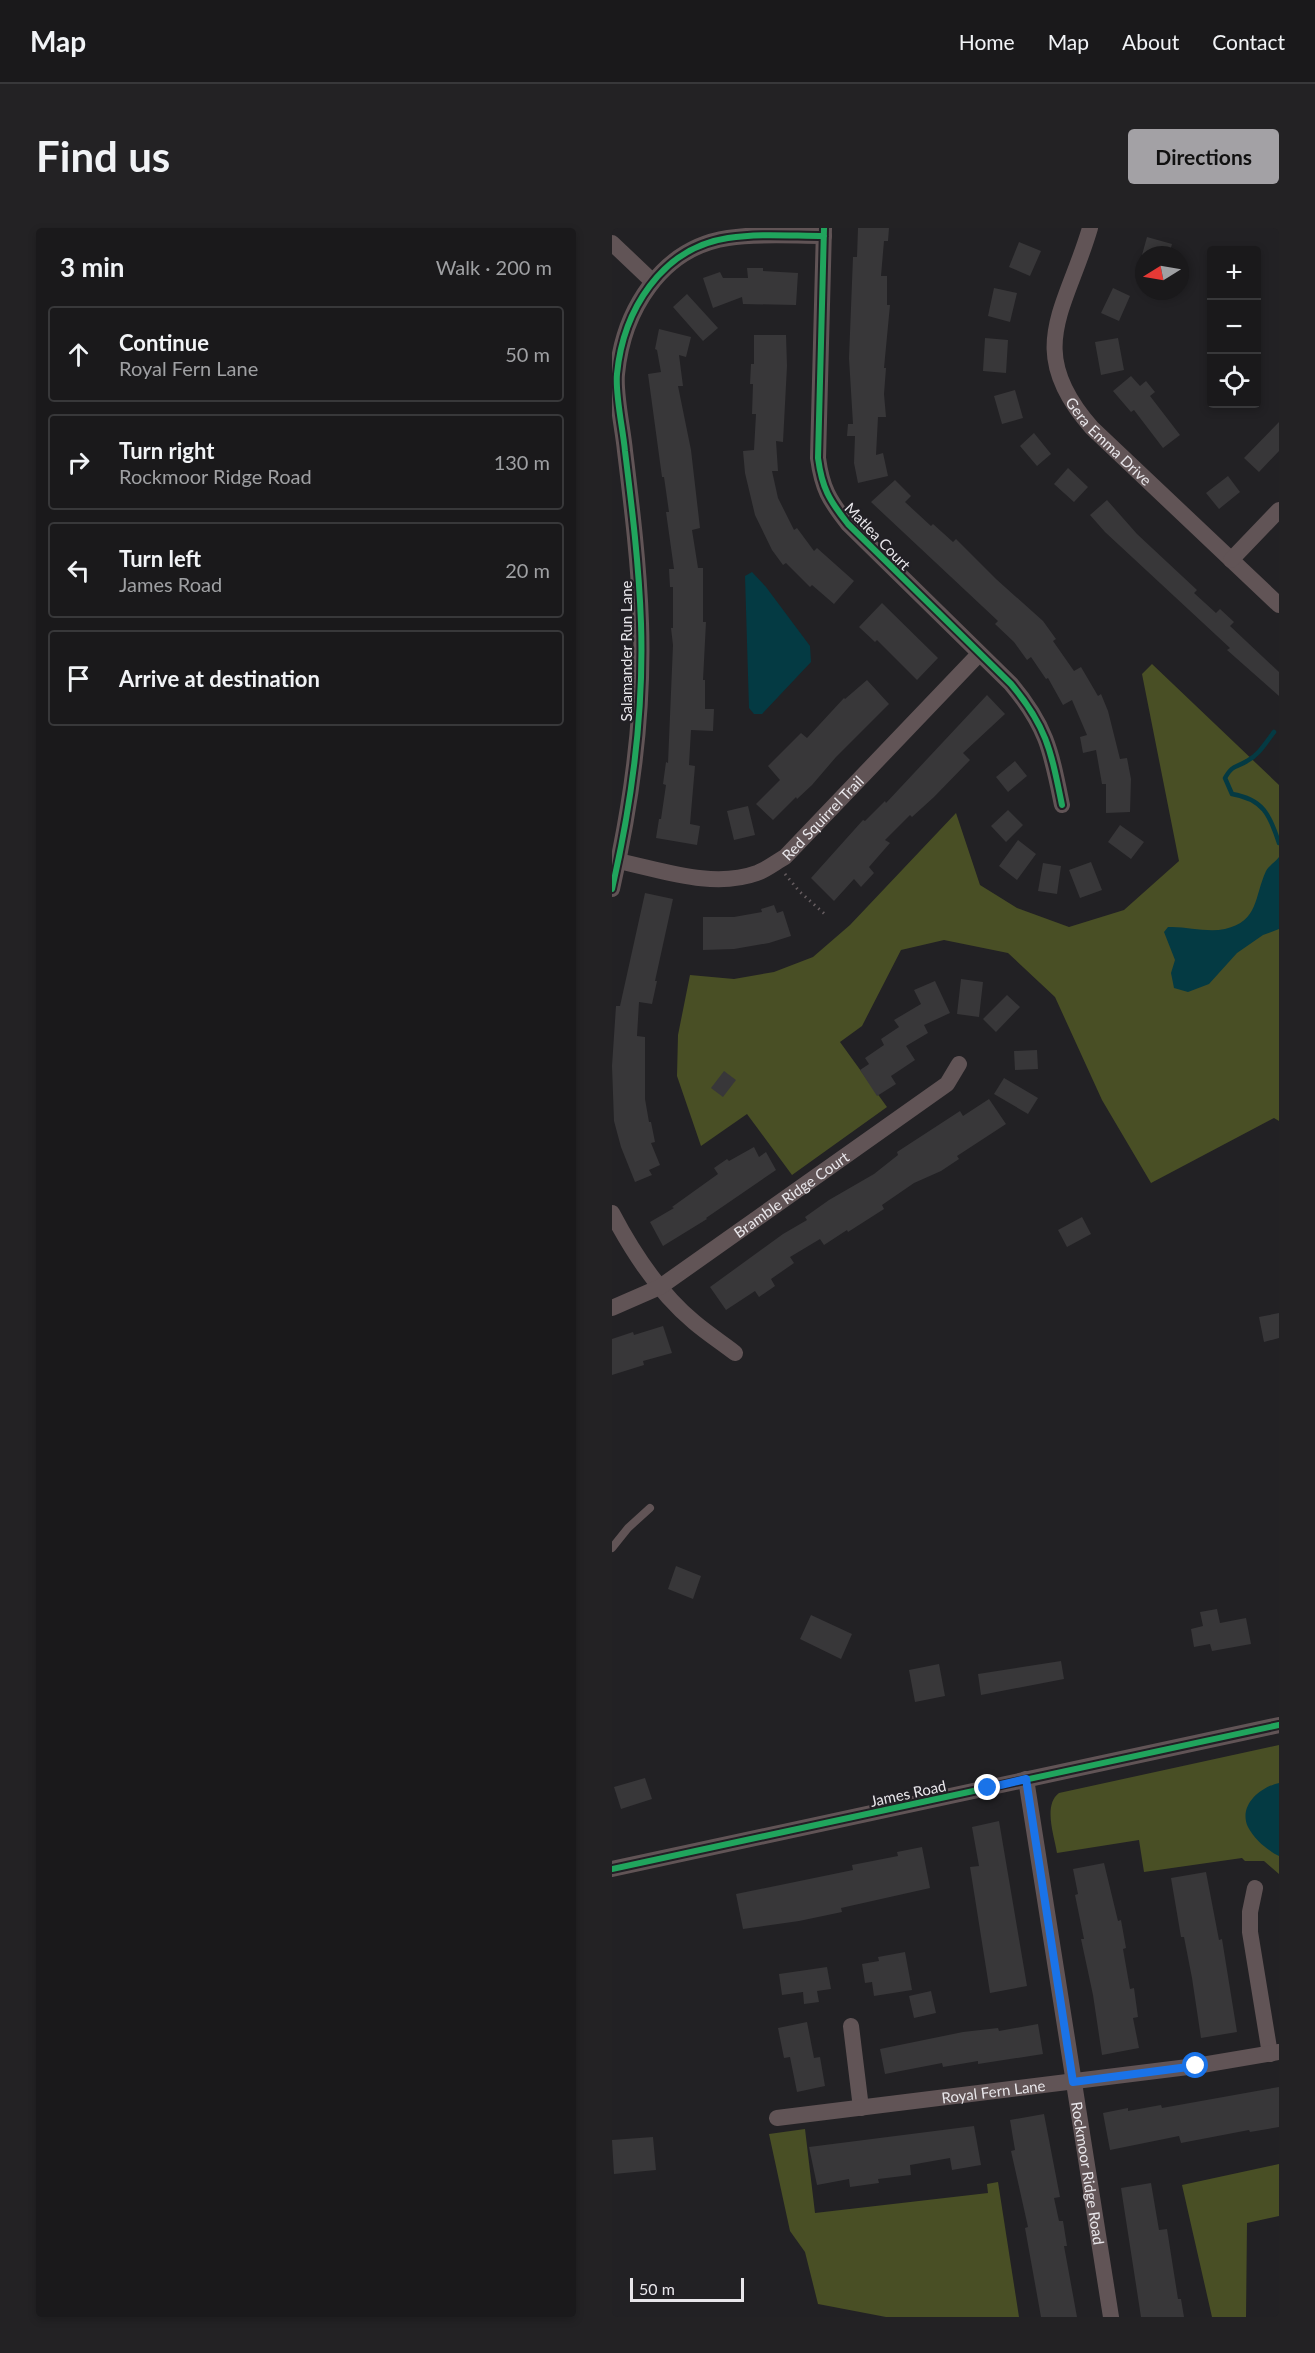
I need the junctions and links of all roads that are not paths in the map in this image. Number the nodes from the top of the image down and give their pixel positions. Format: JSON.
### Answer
{"nodes":[{"id":1,"x":1090,"y":228,"type":"edge"},
{"id":2,"x":824,"y":232,"type":"edge"},
{"id":3,"x":612,"y":243,"type":"edge"},
{"id":4,"x":652,"y":280,"type":"junction"},
{"id":5,"x":1279,"y":510,"type":"edge"},
{"id":6,"x":1231,"y":560,"type":"junction"},
{"id":7,"x":1279,"y":605,"type":"edge"},
{"id":8,"x":979,"y":654,"type":"junction"},
{"id":9,"x":1062,"y":806,"type":"dead end"},
{"id":10,"x":618,"y":861,"type":"junction"},
{"id":11,"x":612,"y":889,"type":"edge"},
{"id":12,"x":959,"y":1064,"type":"dead end"},
{"id":13,"x":612,"y":1214,"type":"edge"},
{"id":14,"x":660,"y":1287,"type":"junction"},
{"id":15,"x":612,"y":1308,"type":"edge"},
{"id":16,"x":735,"y":1353,"type":"dead end"},
{"id":17,"x":650,"y":1509,"type":"dead end"},
{"id":18,"x":612,"y":1548,"type":"edge"},
{"id":19,"x":1279,"y":1725,"type":"edge"},
{"id":20,"x":1026,"y":1779,"type":"junction"},
{"id":21,"x":612,"y":1869,"type":"edge"},
{"id":22,"x":1255,"y":1888,"type":"dead end"},
{"id":23,"x":851,"y":2026,"type":"dead end"},
{"id":24,"x":1274,"y":2053,"type":"edge"},
{"id":25,"x":1073,"y":2082,"type":"junction"},
{"id":26,"x":861,"y":2108,"type":"junction"},
{"id":27,"x":777,"y":2118,"type":"dead end"},
{"id":28,"x":1111,"y":2317,"type":"edge"}],
"edges":[{"from":1,"to":6,"type":"street","name":"Gera Emma Drive"},
{"from":2,"to":4,"type":"street","name":"Salamander Run Lane"},
{"from":2,"to":8,"type":"street","name":"Matlea Court"},
{"from":3,"to":4,"type":"street"},
{"from":4,"to":10,"type":"street","name":"Salamander Run Lane"},
{"from":5,"to":6,"type":"street"},
{"from":6,"to":7,"type":"street","name":"Gera Emma Drive"},
{"from":8,"to":9,"type":"street","name":"Matlea Court"},
{"from":8,"to":10,"type":"street","name":"Red Squirrel Trail"},
{"from":10,"to":11,"type":"street","name":"Salamander Run Lane"},
{"from":12,"to":14,"type":"street","name":"Bramble Ridge Court"},
{"from":13,"to":14,"type":"street"},
{"from":14,"to":15,"type":"street","name":"Bramble Ridge Court"},
{"from":14,"to":16,"type":"street"},
{"from":17,"to":18,"type":"lane"},
{"from":19,"to":20,"type":"street","name":"James Road"},
{"from":20,"to":21,"type":"street","name":"James Road"},
{"from":20,"to":25,"type":"street","name":"Rockmoor Ridge Road"},
{"from":22,"to":24,"type":"street"},
{"from":23,"to":26,"type":"street"},
{"from":24,"to":25,"type":"street","name":"Royal Fern Lane"},
{"from":25,"to":26,"type":"street","name":"Royal Fern Lane"},
{"from":25,"to":28,"type":"street","name":"Rockmoor Ridge Road"},
{"from":26,"to":27,"type":"street","name":"Royal Fern Lane"}]}
